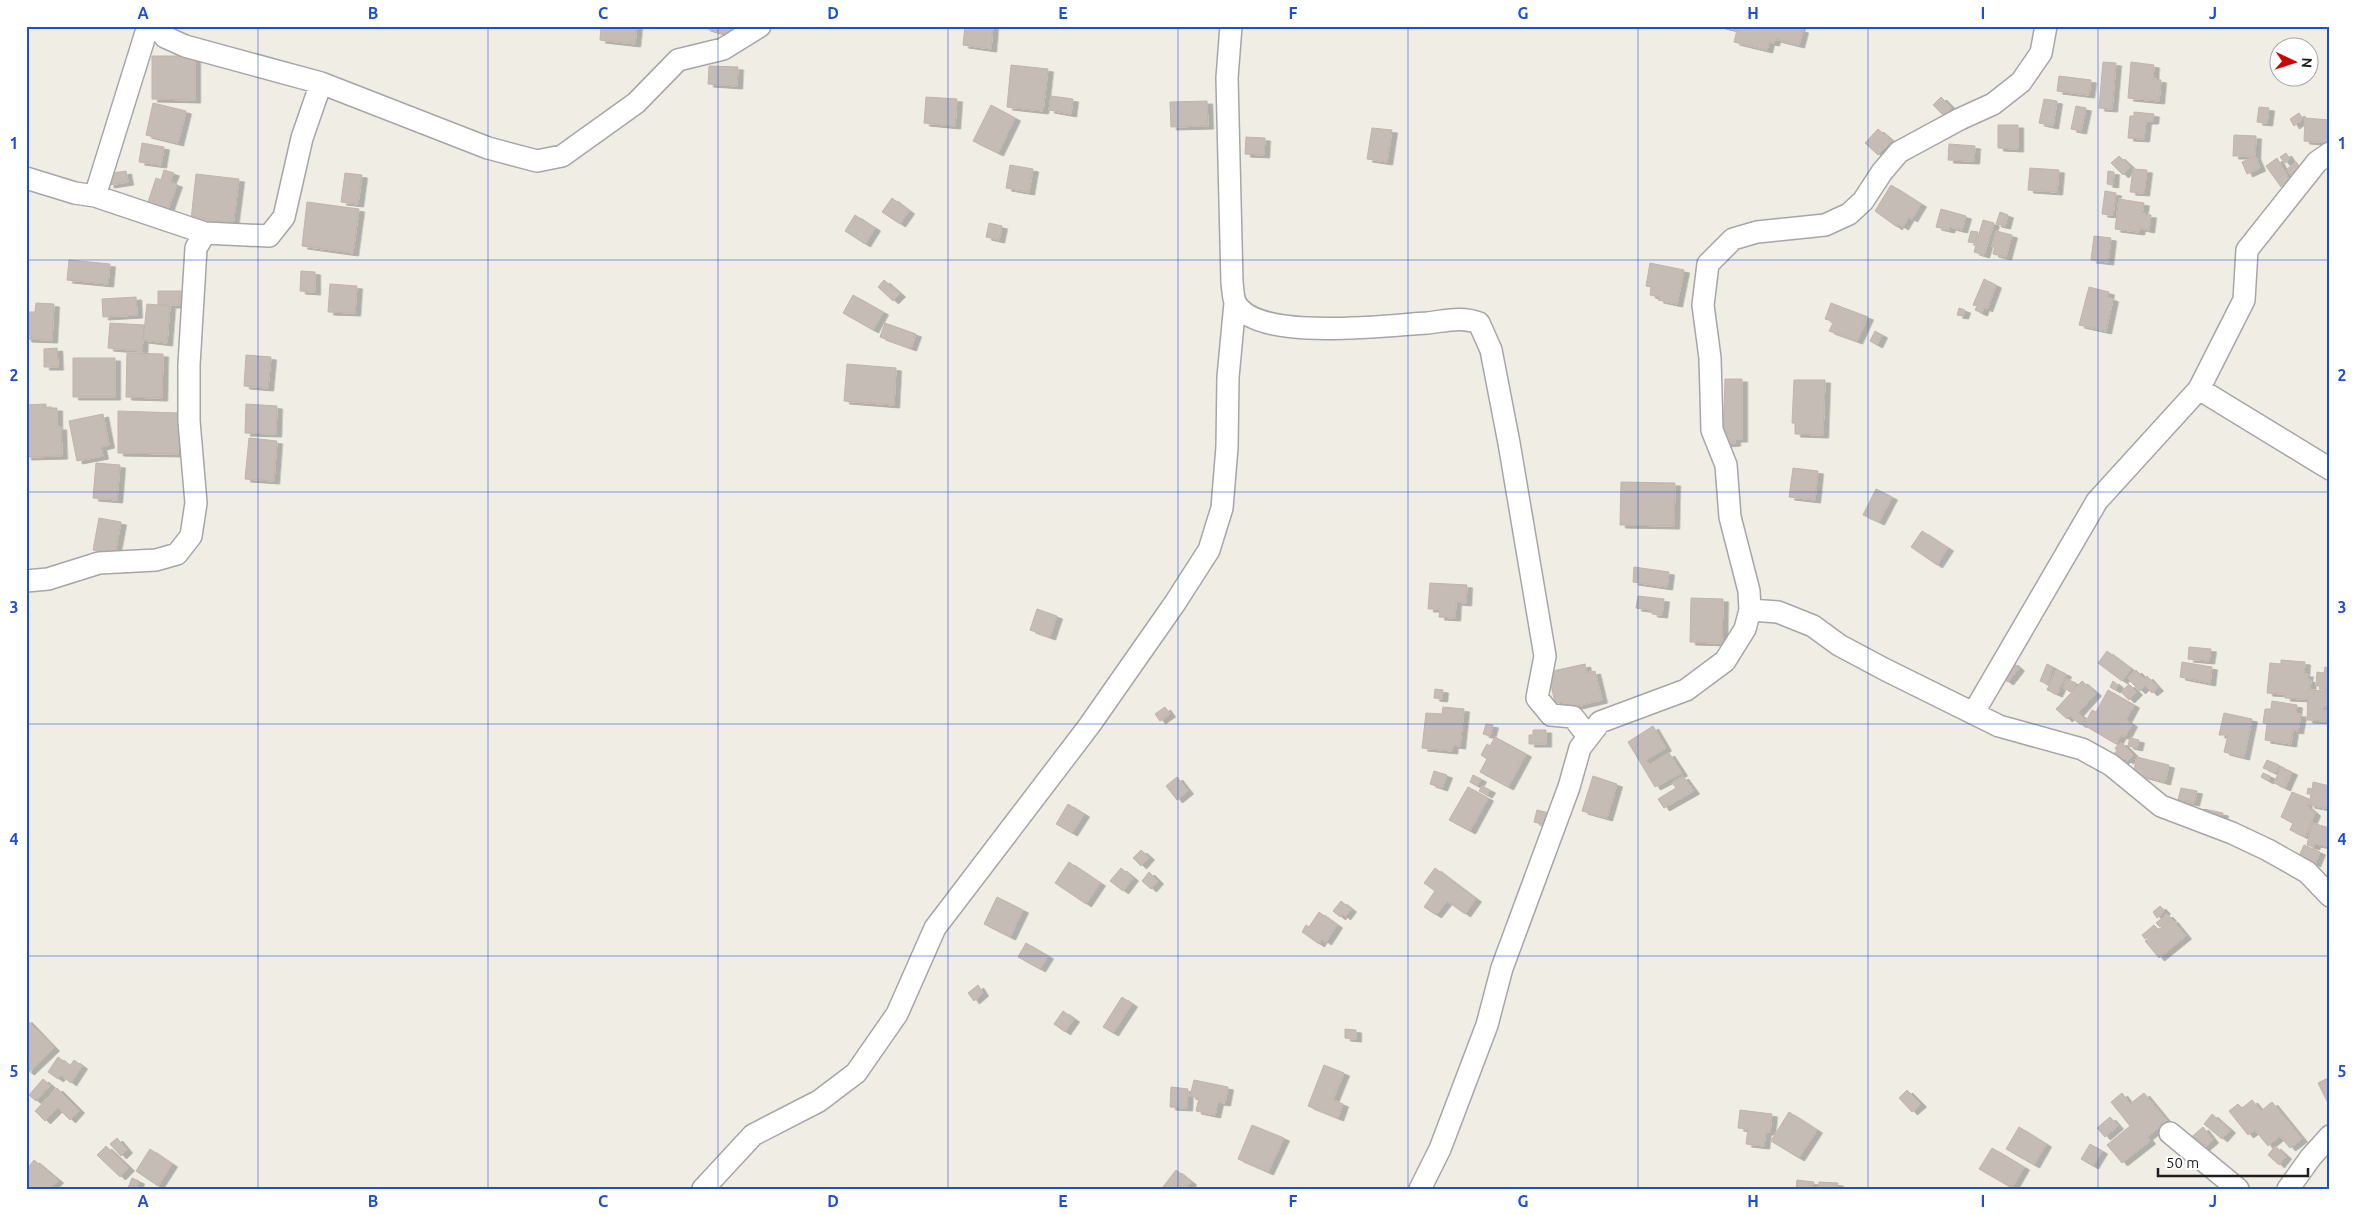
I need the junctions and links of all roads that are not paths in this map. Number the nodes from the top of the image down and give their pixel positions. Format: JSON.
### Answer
{"nodes":[{"id":1,"x":148,"y":26,"type":"edge"},
{"id":2,"x":157,"y":26,"type":"edge"},
{"id":3,"x":760,"y":26,"type":"edge"},
{"id":4,"x":1231,"y":26,"type":"edge"},
{"id":5,"x":2046,"y":26,"type":"edge"},
{"id":6,"x":321,"y":83,"type":"junction"},
{"id":7,"x":2330,"y":153,"type":"edge"},
{"id":8,"x":26,"y":178,"type":"edge"},
{"id":9,"x":95,"y":196,"type":"junction"},
{"id":10,"x":205,"y":233,"type":"junction"},
{"id":11,"x":1235,"y":303,"type":"junction"},
{"id":12,"x":2199,"y":389,"type":"junction"},
{"id":13,"x":2330,"y":469,"type":"edge"},
{"id":14,"x":26,"y":581,"type":"edge"},
{"id":15,"x":1750,"y":610,"type":"junction"},
{"id":16,"x":1974,"y":712,"type":"junction"},
{"id":17,"x":1588,"y":735,"type":"junction"},
{"id":18,"x":2330,"y":896,"type":"edge"},
{"id":19,"x":2170,"y":1133,"type":"dead end"},
{"id":20,"x":2330,"y":1136,"type":"edge"},
{"id":21,"x":702,"y":1189,"type":"edge"},
{"id":22,"x":1420,"y":1189,"type":"edge"},
{"id":23,"x":2238,"y":1189,"type":"edge"},
{"id":24,"x":2288,"y":1189,"type":"edge"}],
"edges":[{"from":1,"to":9,"type":"street"},
{"from":2,"to":6,"type":"street"},
{"from":3,"to":6,"type":"street"},
{"from":4,"to":11,"type":"street"},
{"from":5,"to":15,"type":"street"},
{"from":6,"to":10,"type":"street"},
{"from":7,"to":12,"type":"street"},
{"from":8,"to":9,"type":"street"},
{"from":9,"to":10,"type":"street"},
{"from":10,"to":14,"type":"street"},
{"from":11,"to":17,"type":"street"},
{"from":11,"to":21,"type":"street"},
{"from":12,"to":13,"type":"street"},
{"from":12,"to":16,"type":"street"},
{"from":15,"to":16,"type":"street"},
{"from":15,"to":17,"type":"street"},
{"from":16,"to":18,"type":"street"},
{"from":17,"to":22,"type":"street"},
{"from":19,"to":23,"type":"street"},
{"from":20,"to":24,"type":"street"}]}
